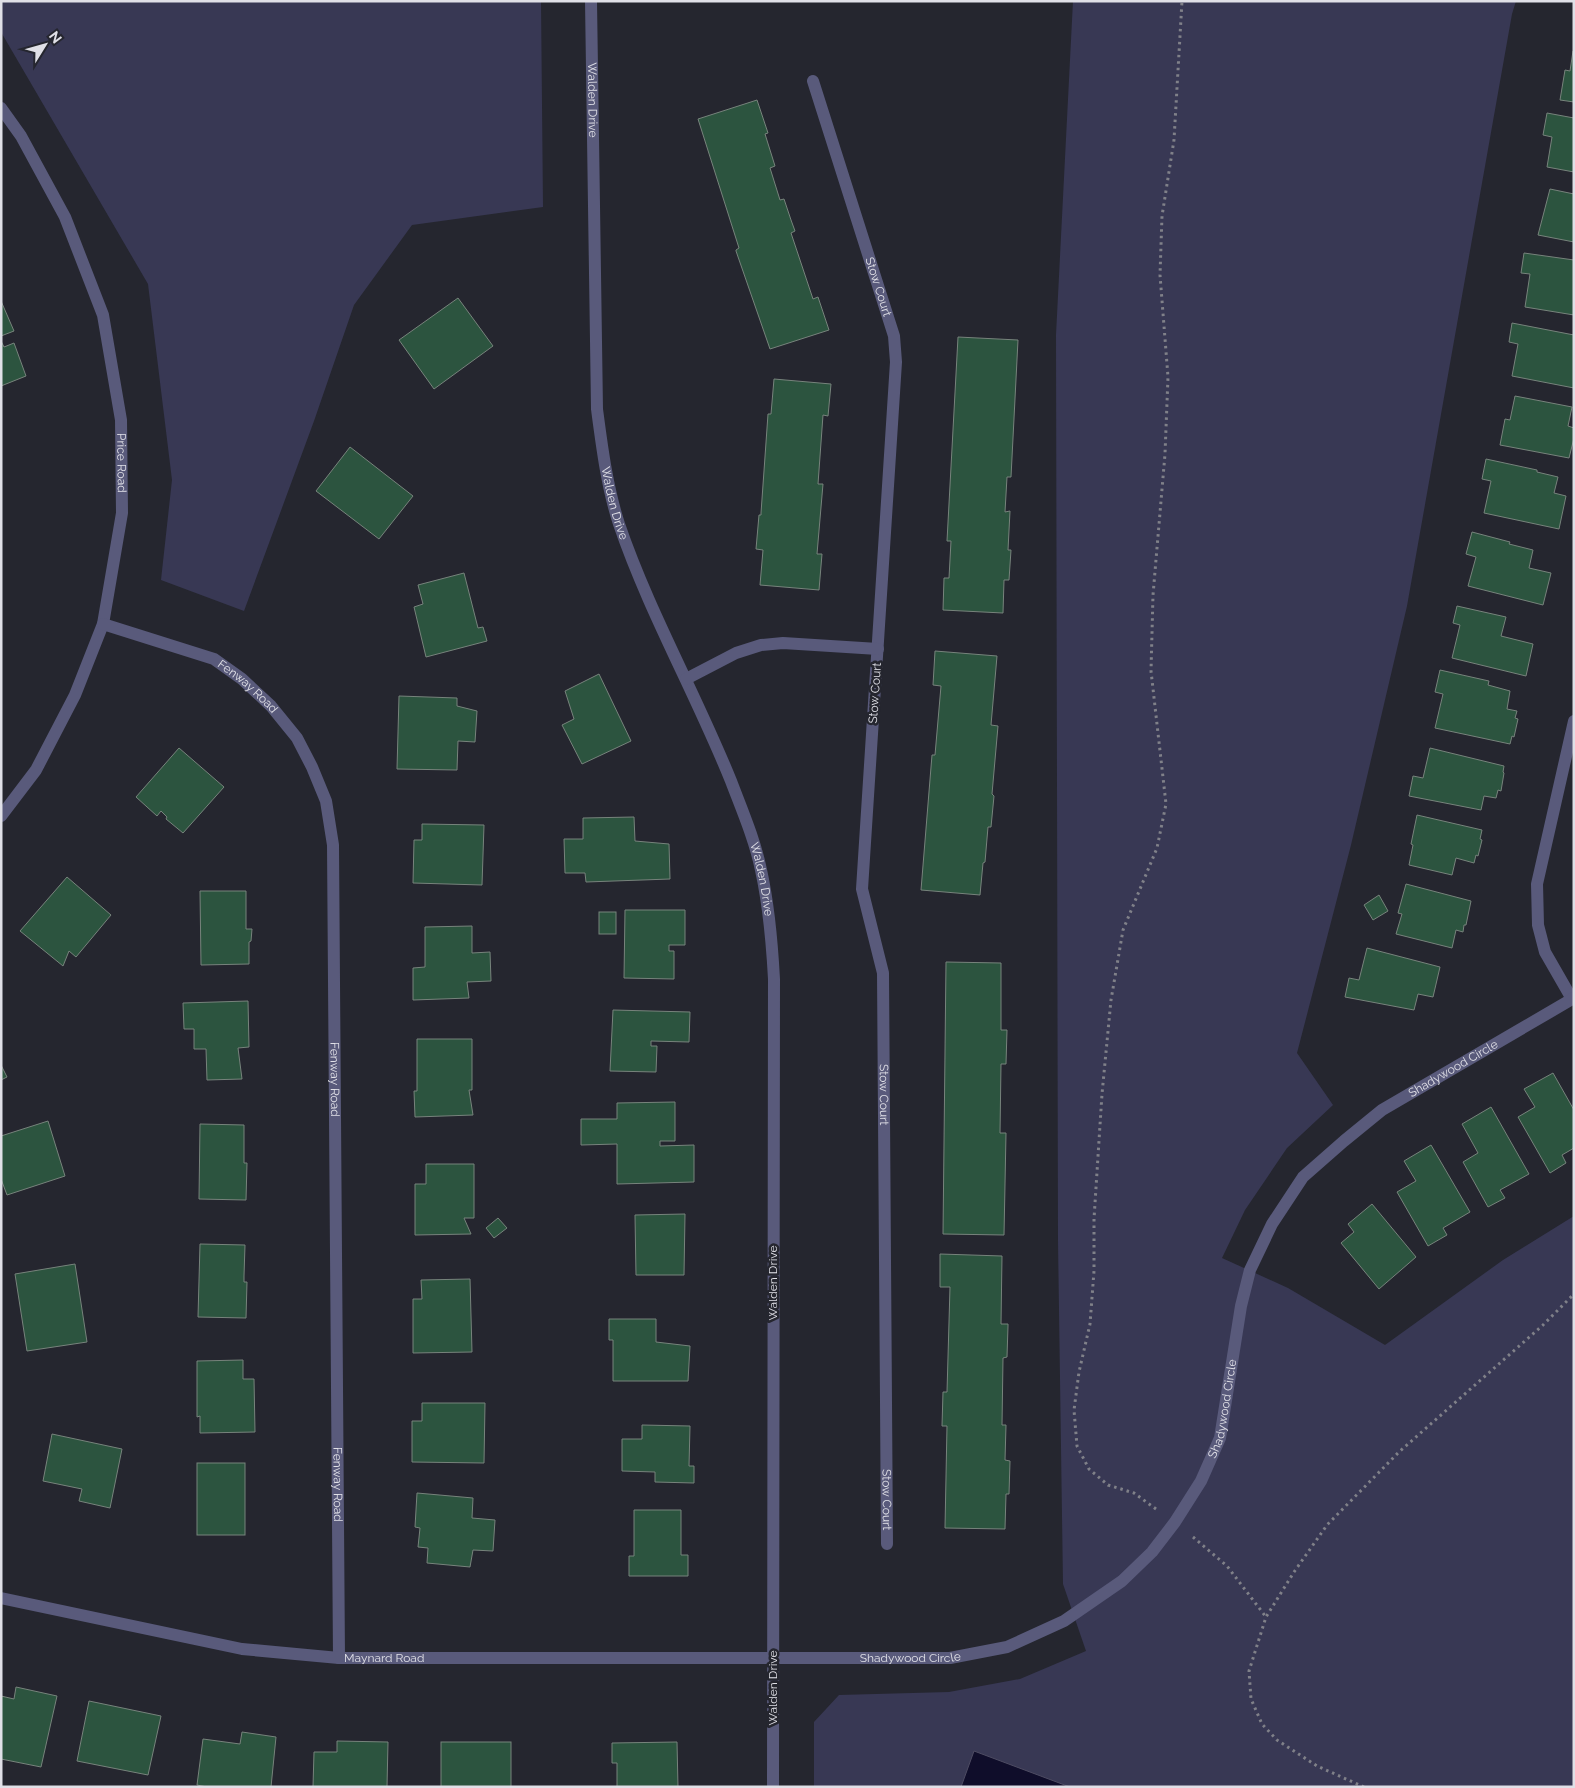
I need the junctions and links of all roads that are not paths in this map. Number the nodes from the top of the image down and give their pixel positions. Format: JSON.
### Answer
{"nodes":[{"id":1,"x":591,"y":1,"type":"edge"},
{"id":2,"x":813,"y":81,"type":"dead end"},
{"id":3,"x":1,"y":108,"type":"edge"},
{"id":4,"x":103,"y":624,"type":"junction"},
{"id":5,"x":878,"y":649,"type":"junction"},
{"id":6,"x":686,"y":678,"type":"junction"},
{"id":7,"x":1574,"y":721,"type":"edge"},
{"id":8,"x":1,"y":816,"type":"edge"},
{"id":9,"x":1573,"y":998,"type":"edge"},
{"id":10,"x":886,"y":1544,"type":"dead end"},
{"id":11,"x":1,"y":1598,"type":"edge"},
{"id":12,"x":339,"y":1658,"type":"junction"},
{"id":13,"x":773,"y":1659,"type":"junction"},
{"id":14,"x":773,"y":1787,"type":"edge"}],
"edges":[{"from":1,"to":6,"type":"street","name":"Walden Drive"},
{"from":2,"to":5,"type":"street","name":"Stow Court"},
{"from":3,"to":4,"type":"street","name":"Price Road"},
{"from":4,"to":8,"type":"street","name":"Price Road"},
{"from":4,"to":12,"type":"street","name":"Fenway Road"},
{"from":5,"to":6,"type":"street","name":"Stow Court"},
{"from":5,"to":10,"type":"street","name":"Stow Court"},
{"from":6,"to":13,"type":"street","name":"Walden Drive"},
{"from":7,"to":9,"type":"street","name":"Shadywood Circle"},
{"from":9,"to":13,"type":"street","name":"Shadywood Circle"},
{"from":11,"to":12,"type":"street","name":"Maynard Road"},
{"from":12,"to":13,"type":"street","name":"Maynard Road"},
{"from":13,"to":14,"type":"street","name":"Walden Drive"}]}
